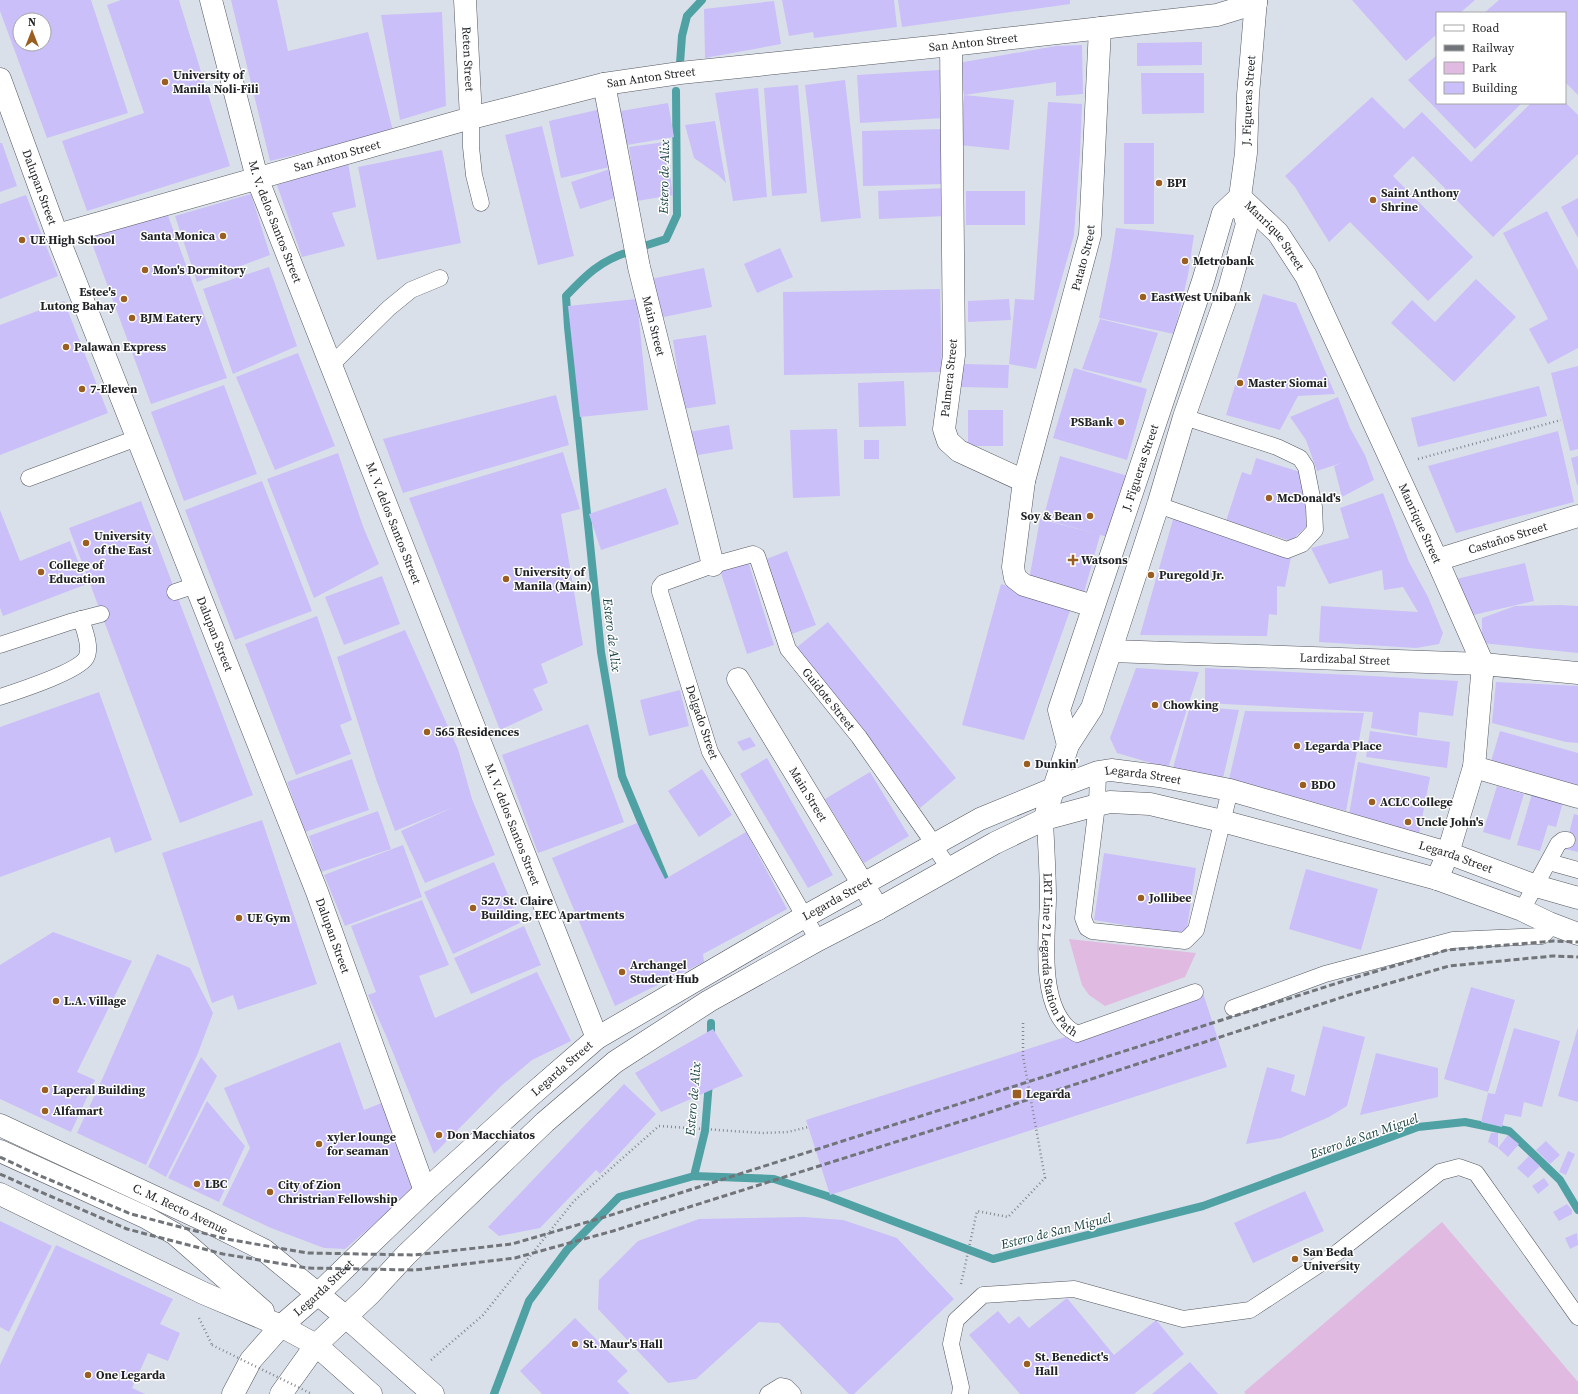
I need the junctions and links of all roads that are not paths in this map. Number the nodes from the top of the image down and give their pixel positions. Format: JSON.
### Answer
{"nodes":[{"id":1,"x":211,"y":0,"type":"edge"},
{"id":2,"x":465,"y":0,"type":"edge"},
{"id":3,"x":1258,"y":1,"type":"edge"},
{"id":4,"x":1100,"y":28,"type":"junction"},
{"id":5,"x":951,"y":46,"type":"junction"},
{"id":6,"x":0,"y":79,"type":"edge"},
{"id":7,"x":604,"y":84,"type":"junction"},
{"id":8,"x":471,"y":118,"type":"junction"},
{"id":9,"x":257,"y":178,"type":"junction"},
{"id":10,"x":1240,"y":197,"type":"junction"},
{"id":11,"x":482,"y":203,"type":"dead end"},
{"id":12,"x":57,"y":235,"type":"junction"},
{"id":13,"x":440,"y":278,"type":"dead end"},
{"id":14,"x":331,"y":365,"type":"junction"},
{"id":15,"x":1184,"y":417,"type":"junction"},
{"id":16,"x":137,"y":438,"type":"junction"},
{"id":17,"x":29,"y":478,"type":"dead end"},
{"id":18,"x":1024,"y":481,"type":"junction"},
{"id":19,"x":1130,"y":497,"type":"junction"},
{"id":20,"x":1158,"y":505,"type":"junction"},
{"id":21,"x":1578,"y":516,"type":"edge"},
{"id":22,"x":1437,"y":560,"type":"junction"},
{"id":23,"x":713,"y":565,"type":"junction"},
{"id":24,"x":1093,"y":606,"type":"junction"},
{"id":25,"x":101,"y":614,"type":"dead end"},
{"id":26,"x":81,"y":619,"type":"junction"},
{"id":27,"x":0,"y":645,"type":"edge"},
{"id":28,"x":1110,"y":651,"type":"junction"},
{"id":29,"x":1483,"y":664,"type":"junction"},
{"id":30,"x":1578,"y":673,"type":"edge"},
{"id":31,"x":738,"y":679,"type":"dead end"},
{"id":32,"x":0,"y":697,"type":"edge"},
{"id":33,"x":1068,"y":745,"type":"junction"},
{"id":34,"x":1474,"y":767,"type":"junction"},
{"id":35,"x":1098,"y":772,"type":"junction"},
{"id":36,"x":1053,"y":789,"type":"junction"},
{"id":37,"x":1230,"y":790,"type":"junction"},
{"id":38,"x":1578,"y":797,"type":"edge"},
{"id":39,"x":1097,"y":805,"type":"junction"},
{"id":40,"x":1045,"y":820,"type":"junction"},
{"id":41,"x":1222,"y":821,"type":"junction"},
{"id":42,"x":1567,"y":840,"type":"dead end"},
{"id":43,"x":934,"y":846,"type":"junction"},
{"id":44,"x":1448,"y":853,"type":"junction"},
{"id":45,"x":1549,"y":862,"type":"junction"},
{"id":46,"x":949,"y":868,"type":"junction"},
{"id":47,"x":1578,"y":870,"type":"edge"},
{"id":48,"x":1437,"y":879,"type":"junction"},
{"id":49,"x":863,"y":885,"type":"junction"},
{"id":50,"x":1536,"y":886,"type":"junction"},
{"id":51,"x":1578,"y":898,"type":"edge"},
{"id":52,"x":878,"y":909,"type":"junction"},
{"id":53,"x":1522,"y":910,"type":"junction"},
{"id":54,"x":804,"y":918,"type":"junction"},
{"id":55,"x":1550,"y":923,"type":"junction"},
{"id":56,"x":1578,"y":934,"type":"edge"},
{"id":57,"x":818,"y":940,"type":"junction"},
{"id":58,"x":1195,"y":992,"type":"dead end"},
{"id":59,"x":1233,"y":1008,"type":"dead end"},
{"id":60,"x":597,"y":1038,"type":"junction"},
{"id":61,"x":0,"y":1125,"type":"edge"},
{"id":62,"x":0,"y":1151,"type":"edge"},
{"id":63,"x":425,"y":1191,"type":"junction"},
{"id":64,"x":0,"y":1194,"type":"edge"},
{"id":65,"x":318,"y":1294,"type":"junction"},
{"id":66,"x":346,"y":1317,"type":"junction"},
{"id":67,"x":1578,"y":1317,"type":"edge"},
{"id":68,"x":280,"y":1326,"type":"junction"},
{"id":69,"x":316,"y":1345,"type":"junction"},
{"id":70,"x":233,"y":1394,"type":"edge"},
{"id":71,"x":281,"y":1394,"type":"edge"},
{"id":72,"x":372,"y":1394,"type":"edge"},
{"id":73,"x":433,"y":1394,"type":"edge"},
{"id":74,"x":768,"y":1394,"type":"edge"},
{"id":75,"x":793,"y":1394,"type":"edge"},
{"id":76,"x":960,"y":1394,"type":"edge"}],
"edges":[{"from":1,"to":9,"type":"street","name":"M. V. delos Santos Street"},
{"from":2,"to":8,"type":"street","name":"Reten Street"},
{"from":3,"to":4,"type":"street","name":"San Anton Street"},
{"from":3,"to":10,"type":"street","name":"J. Figueras Street"},
{"from":4,"to":5,"type":"street","name":"San Anton Street"},
{"from":4,"to":18,"type":"street","name":"Patato Street"},
{"from":5,"to":7,"type":"street","name":"San Anton Street"},
{"from":5,"to":18,"type":"street","name":"Palmera Street"},
{"from":6,"to":12,"type":"street","name":"Dalupan Street"},
{"from":7,"to":8,"type":"street","name":"San Anton Street"},
{"from":7,"to":23,"type":"street","name":"Main Street"},
{"from":8,"to":9,"type":"street","name":"San Anton Street"},
{"from":8,"to":11,"type":"lane"},
{"from":9,"to":12,"type":"street","name":"San Anton Street"},
{"from":9,"to":14,"type":"street","name":"M. V. delos Santos Street"},
{"from":10,"to":15,"type":"street","name":"J. Figueras Street"},
{"from":10,"to":19,"type":"street","name":"J. Figueras Street"},
{"from":10,"to":22,"type":"street","name":"Manrique Street"},
{"from":12,"to":16,"type":"street","name":"Dalupan Street"},
{"from":13,"to":14,"type":"lane"},
{"from":14,"to":60,"type":"street","name":"M. V. delos Santos Street"},
{"from":15,"to":20,"type":"street","name":"J. Figueras Street"},
{"from":15,"to":20,"type":"lane"},
{"from":16,"to":17,"type":"lane"},
{"from":16,"to":63,"type":"street","name":"Dalupan Street"},
{"from":18,"to":24,"type":"street"},
{"from":19,"to":20,"type":"street"},
{"from":19,"to":24,"type":"street","name":"J. Figueras Street"},
{"from":20,"to":28,"type":"street","name":"J. Figueras Street"},
{"from":21,"to":22,"type":"street","name":"Castaños Street"},
{"from":22,"to":29,"type":"street","name":"Manrique Street"},
{"from":23,"to":43,"type":"lane","name":"Guidote Street"},
{"from":23,"to":54,"type":"lane","name":"Delgado Street"},
{"from":24,"to":33,"type":"street","name":"J. Figueras Street"},
{"from":25,"to":26,"type":"lane"},
{"from":26,"to":27,"type":"lane"},
{"from":26,"to":32,"type":"lane"},
{"from":28,"to":29,"type":"street","name":"Lardizabal Street"},
{"from":28,"to":33,"type":"street","name":"J. Figueras Street"},
{"from":29,"to":30,"type":"street","name":"Lardizabal Street"},
{"from":29,"to":34,"type":"street","name":"Manrique Street"},
{"from":31,"to":49,"type":"street","name":"Main Street"},
{"from":33,"to":36,"type":"street","name":"J. Figueras Street"},
{"from":34,"to":38,"type":"street"},
{"from":34,"to":44,"type":"street","name":"Manrique Street"},
{"from":35,"to":36,"type":"street","name":"Legarda Street"},
{"from":35,"to":37,"type":"street","name":"Legarda Street"},
{"from":35,"to":39,"type":"lane"},
{"from":36,"to":40,"type":"street","name":"J. Figueras Street"},
{"from":36,"to":43,"type":"street","name":"Legarda Street"},
{"from":37,"to":41,"type":"lane"},
{"from":37,"to":44,"type":"street","name":"Legarda Street"},
{"from":39,"to":40,"type":"street"},
{"from":39,"to":41,"type":"street"},
{"from":39,"to":41,"type":"lane"},
{"from":40,"to":46,"type":"street"},
{"from":40,"to":58,"type":"lane","name":"LRT Line 2 Legarda Station Path"},
{"from":41,"to":48,"type":"street"},
{"from":42,"to":45,"type":"lane"},
{"from":43,"to":46,"type":"lane","name":"Guidote Street"},
{"from":43,"to":49,"type":"street","name":"Legarda Street"},
{"from":44,"to":48,"type":"street","name":"Manrique Street"},
{"from":44,"to":50,"type":"street","name":"Legarda Street"},
{"from":45,"to":47,"type":"lane"},
{"from":45,"to":50,"type":"lane"},
{"from":46,"to":52,"type":"street"},
{"from":48,"to":53,"type":"street"},
{"from":49,"to":52,"type":"street","name":"Main Street"},
{"from":49,"to":54,"type":"street","name":"Legarda Street"},
{"from":50,"to":51,"type":"street","name":"Legarda Street"},
{"from":50,"to":53,"type":"lane"},
{"from":52,"to":57,"type":"street"},
{"from":53,"to":55,"type":"street"},
{"from":54,"to":57,"type":"lane","name":"Delgado Street"},
{"from":54,"to":60,"type":"street","name":"Legarda Street"},
{"from":55,"to":56,"type":"street"},
{"from":55,"to":59,"type":"lane"},
{"from":57,"to":66,"type":"street"},
{"from":60,"to":63,"type":"street","name":"Legarda Street"},
{"from":61,"to":65,"type":"street","name":"C. M. Recto Avenue"},
{"from":62,"to":68,"type":"street","name":"C. M. Recto Avenue"},
{"from":63,"to":65,"type":"street","name":"Legarda Street"},
{"from":64,"to":68,"type":"street","name":"C. M. Recto Avenue"},
{"from":65,"to":66,"type":"street","name":"C. M. Recto Avenue"},
{"from":65,"to":68,"type":"street","name":"Legarda Street"},
{"from":66,"to":69,"type":"street"},
{"from":66,"to":73,"type":"street","name":"C. M. Recto Avenue"},
{"from":67,"to":76,"type":"lane"},
{"from":68,"to":69,"type":"street","name":"C. M. Recto Avenue"},
{"from":68,"to":70,"type":"street","name":"Legarda Street"},
{"from":69,"to":71,"type":"street"},
{"from":69,"to":72,"type":"street","name":"C. M. Recto Avenue"},
{"from":74,"to":75,"type":"lane"}]}
